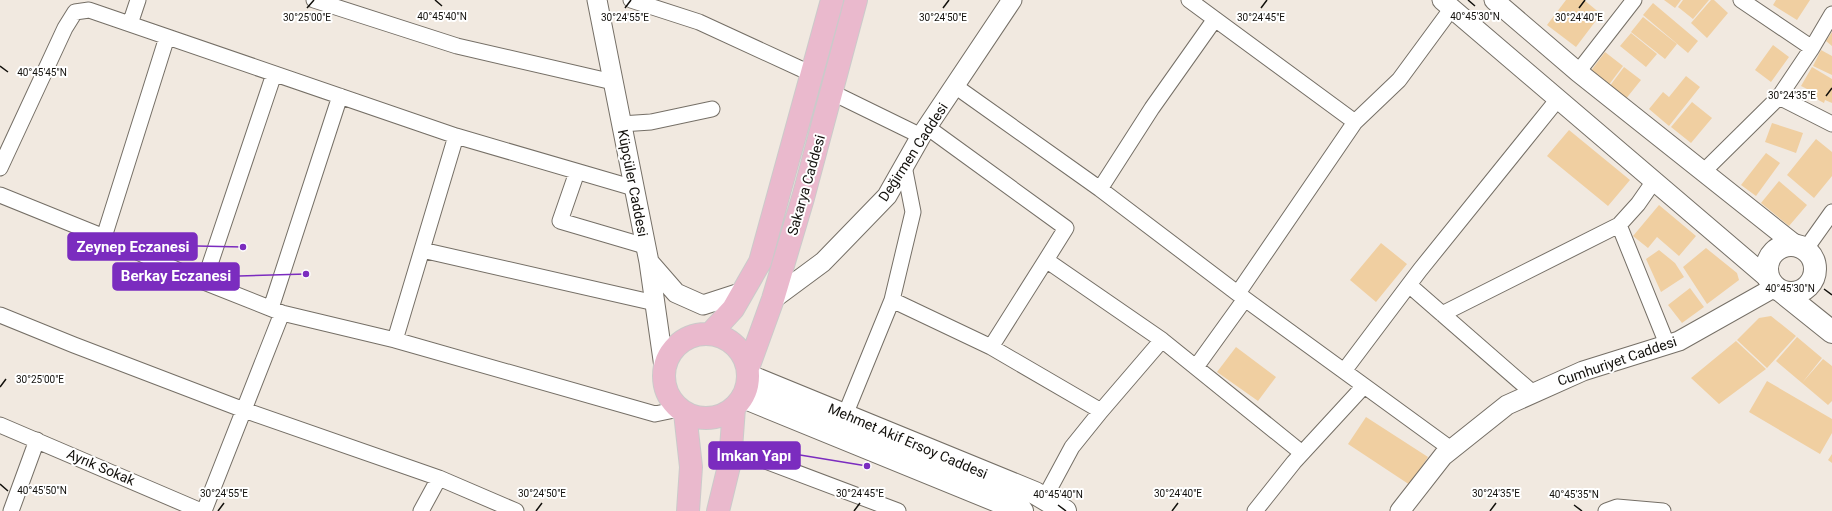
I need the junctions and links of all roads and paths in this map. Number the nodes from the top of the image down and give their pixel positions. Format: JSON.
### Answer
{"nodes":[{"id":1,"x":138,"y":0,"type":"edge"},
{"id":2,"x":314,"y":0,"type":"edge"},
{"id":3,"x":597,"y":0,"type":"edge"},
{"id":4,"x":631,"y":0,"type":"edge"},
{"id":5,"x":832,"y":0,"type":"edge"},
{"id":6,"x":856,"y":0,"type":"edge"},
{"id":7,"x":1012,"y":0,"type":"edge"},
{"id":8,"x":1188,"y":0,"type":"edge"},
{"id":9,"x":1494,"y":0,"type":"edge"},
{"id":10,"x":1634,"y":0,"type":"edge"},
{"id":11,"x":1741,"y":0,"type":"edge"},
{"id":12,"x":1447,"y":4,"type":"edge"},
{"id":13,"x":77,"y":6,"type":"edge"},
{"id":14,"x":1832,"y":14,"type":"edge"},
{"id":15,"x":1215,"y":19,"type":"junction"},
{"id":16,"x":130,"y":24,"type":"junction"},
{"id":17,"x":167,"y":37,"type":"junction"},
{"id":18,"x":1812,"y":48,"type":"junction"},
{"id":19,"x":1578,"y":72,"type":"junction"},
{"id":20,"x":274,"y":74,"type":"junction"},
{"id":21,"x":812,"y":74,"type":"junction"},
{"id":22,"x":613,"y":82,"type":"junction"},
{"id":23,"x":955,"y":86,"type":"junction"},
{"id":24,"x":831,"y":92,"type":"junction"},
{"id":25,"x":340,"y":96,"type":"junction"},
{"id":26,"x":1779,"y":97,"type":"junction"},
{"id":27,"x":1558,"y":99,"type":"junction"},
{"id":28,"x":712,"y":109,"type":"dead end"},
{"id":29,"x":1355,"y":122,"type":"junction"},
{"id":30,"x":621,"y":124,"type":"junction"},
{"id":31,"x":1832,"y":124,"type":"edge"},
{"id":32,"x":924,"y":132,"type":"junction"},
{"id":33,"x":456,"y":136,"type":"junction"},
{"id":34,"x":904,"y":166,"type":"junction"},
{"id":35,"x":0,"y":168,"type":"edge"},
{"id":36,"x":577,"y":172,"type":"junction"},
{"id":37,"x":1703,"y":172,"type":"junction"},
{"id":38,"x":1654,"y":181,"type":"junction"},
{"id":39,"x":634,"y":188,"type":"junction"},
{"id":40,"x":1100,"y":189,"type":"junction"},
{"id":41,"x":0,"y":195,"type":"edge"},
{"id":42,"x":1832,"y":212,"type":"edge"},
{"id":43,"x":1619,"y":225,"type":"junction"},
{"id":44,"x":104,"y":237,"type":"junction"},
{"id":45,"x":422,"y":250,"type":"junction"},
{"id":46,"x":1805,"y":251,"type":"junction"},
{"id":47,"x":647,"y":254,"type":"junction"},
{"id":48,"x":1046,"y":260,"type":"junction"},
{"id":49,"x":1832,"y":277,"type":"edge"},
{"id":50,"x":204,"y":282,"type":"junction"},
{"id":51,"x":1409,"y":285,"type":"junction"},
{"id":52,"x":1775,"y":286,"type":"junction"},
{"id":53,"x":743,"y":292,"type":"junction"},
{"id":54,"x":1242,"y":296,"type":"junction"},
{"id":55,"x":773,"y":299,"type":"junction"},
{"id":56,"x":892,"y":300,"type":"junction"},
{"id":57,"x":655,"y":303,"type":"junction"},
{"id":58,"x":276,"y":311,"type":"junction"},
{"id":59,"x":1442,"y":314,"type":"junction"},
{"id":60,"x":0,"y":315,"type":"edge"},
{"id":61,"x":1832,"y":332,"type":"edge"},
{"id":62,"x":710,"y":334,"type":"junction"},
{"id":63,"x":395,"y":340,"type":"junction"},
{"id":64,"x":1162,"y":340,"type":"junction"},
{"id":65,"x":1667,"y":344,"type":"junction"},
{"id":66,"x":991,"y":347,"type":"junction"},
{"id":67,"x":664,"y":367,"type":"junction"},
{"id":68,"x":1196,"y":367,"type":"junction"},
{"id":69,"x":1344,"y":371,"type":"junction"},
{"id":70,"x":748,"y":372,"type":"junction"},
{"id":71,"x":1364,"y":386,"type":"junction"},
{"id":72,"x":1533,"y":393,"type":"junction"},
{"id":73,"x":738,"y":403,"type":"junction"},
{"id":74,"x":244,"y":410,"type":"junction"},
{"id":75,"x":682,"y":411,"type":"junction"},
{"id":76,"x":1101,"y":411,"type":"junction"},
{"id":77,"x":845,"y":415,"type":"junction"},
{"id":78,"x":0,"y":425,"type":"edge"},
{"id":79,"x":37,"y":440,"type":"junction"},
{"id":80,"x":731,"y":448,"type":"junction"},
{"id":81,"x":1451,"y":449,"type":"junction"},
{"id":82,"x":1302,"y":453,"type":"junction"},
{"id":83,"x":439,"y":478,"type":"junction"},
{"id":84,"x":1044,"y":499,"type":"junction"},
{"id":85,"x":11,"y":511,"type":"edge"},
{"id":86,"x":203,"y":511,"type":"edge"},
{"id":87,"x":422,"y":511,"type":"edge"},
{"id":88,"x":516,"y":511,"type":"edge"},
{"id":89,"x":688,"y":511,"type":"edge"},
{"id":90,"x":718,"y":511,"type":"edge"},
{"id":91,"x":898,"y":511,"type":"edge"},
{"id":92,"x":1022,"y":511,"type":"edge"},
{"id":93,"x":1065,"y":511,"type":"edge"},
{"id":94,"x":1255,"y":511,"type":"edge"},
{"id":95,"x":1400,"y":511,"type":"edge"},
{"id":96,"x":1606,"y":511,"type":"edge"},
{"id":97,"x":1663,"y":511,"type":"edge"}],
"edges":[{"from":1,"to":16,"type":"street"},
{"from":2,"to":22,"type":"street"},
{"from":3,"to":22,"type":"street","name":"Küpçüler Caddesi"},
{"from":4,"to":21,"type":"street"},
{"from":5,"to":21,"type":"main road","name":"Sakarya Caddesi"},
{"from":6,"to":24,"type":"main road","name":"Sakarya Caddesi"},
{"from":7,"to":23,"type":"street","name":"Değirmen Caddesi"},
{"from":8,"to":15,"type":"street"},
{"from":9,"to":19,"type":"street"},
{"from":10,"to":19,"type":"street"},
{"from":11,"to":18,"type":"street"},
{"from":12,"to":27,"type":"street"},
{"from":12,"to":29,"type":"street"},
{"from":13,"to":16,"type":"street"},
{"from":13,"to":35,"type":"street"},
{"from":14,"to":18,"type":"street"},
{"from":15,"to":29,"type":"street"},
{"from":15,"to":40,"type":"street"},
{"from":16,"to":17,"type":"street"},
{"from":17,"to":20,"type":"street"},
{"from":17,"to":44,"type":"street"},
{"from":18,"to":26,"type":"street"},
{"from":19,"to":37,"type":"street"},
{"from":20,"to":25,"type":"street"},
{"from":20,"to":50,"type":"street"},
{"from":21,"to":53,"type":"main road","name":"Sakarya Caddesi"},
{"from":22,"to":30,"type":"street","name":"Küpçüler Caddesi"},
{"from":23,"to":32,"type":"street","name":"Değirmen Caddesi"},
{"from":23,"to":40,"type":"street"},
{"from":24,"to":32,"type":"street"},
{"from":24,"to":55,"type":"main road","name":"Sakarya Caddesi"},
{"from":25,"to":33,"type":"street"},
{"from":25,"to":58,"type":"street"},
{"from":26,"to":31,"type":"street"},
{"from":26,"to":37,"type":"street"},
{"from":27,"to":38,"type":"street"},
{"from":27,"to":51,"type":"street"},
{"from":28,"to":30,"type":"street"},
{"from":29,"to":54,"type":"street"},
{"from":30,"to":39,"type":"street","name":"Küpçüler Caddesi"},
{"from":32,"to":34,"type":"street","name":"Değirmen Caddesi"},
{"from":32,"to":48,"type":"street"},
{"from":33,"to":36,"type":"street"},
{"from":33,"to":45,"type":"street"},
{"from":34,"to":55,"type":"street","name":"Değirmen Caddesi"},
{"from":34,"to":56,"type":"street"},
{"from":36,"to":39,"type":"street"},
{"from":36,"to":47,"type":"street"},
{"from":37,"to":46,"type":"street"},
{"from":38,"to":43,"type":"street"},
{"from":38,"to":52,"type":"street"},
{"from":39,"to":47,"type":"street","name":"Küpçüler Caddesi"},
{"from":40,"to":54,"type":"street"},
{"from":41,"to":44,"type":"street"},
{"from":42,"to":46,"type":"street"},
{"from":43,"to":59,"type":"street"},
{"from":43,"to":65,"type":"street"},
{"from":44,"to":50,"type":"street"},
{"from":45,"to":57,"type":"street"},
{"from":45,"to":63,"type":"street"},
{"from":46,"to":49,"type":"main road"},
{"from":46,"to":52,"type":"main road"},
{"from":46,"to":52,"type":"main road"},
{"from":47,"to":53,"type":"street"},
{"from":47,"to":57,"type":"street","name":"Küpçüler Caddesi"},
{"from":48,"to":64,"type":"street"},
{"from":48,"to":66,"type":"street"},
{"from":50,"to":58,"type":"street"},
{"from":51,"to":59,"type":"street"},
{"from":51,"to":69,"type":"street"},
{"from":52,"to":61,"type":"main road"},
{"from":52,"to":65,"type":"street","name":"Cumhuriyet Caddesi"},
{"from":53,"to":62,"type":"main road","name":"Sakarya Caddesi"},
{"from":54,"to":68,"type":"street"},
{"from":54,"to":69,"type":"street"},
{"from":55,"to":70,"type":"main road","name":"Sakarya Caddesi"},
{"from":56,"to":66,"type":"street"},
{"from":56,"to":77,"type":"street"},
{"from":57,"to":67,"type":"street","name":"Küpçüler Caddesi"},
{"from":58,"to":63,"type":"street"},
{"from":58,"to":74,"type":"street"},
{"from":59,"to":72,"type":"street"},
{"from":60,"to":74,"type":"street"},
{"from":62,"to":67,"type":"main road"},
{"from":62,"to":70,"type":"main road"},
{"from":63,"to":75,"type":"street"},
{"from":64,"to":68,"type":"street"},
{"from":64,"to":76,"type":"street"},
{"from":65,"to":72,"type":"street","name":"Cumhuriyet Caddesi"},
{"from":66,"to":76,"type":"street"},
{"from":67,"to":75,"type":"main road"},
{"from":68,"to":82,"type":"street"},
{"from":69,"to":71,"type":"street"},
{"from":70,"to":73,"type":"main road"},
{"from":70,"to":77,"type":"main road","name":"Mehmet Akif Ersoy Caddesi"},
{"from":71,"to":81,"type":"street"},
{"from":71,"to":82,"type":"street"},
{"from":72,"to":81,"type":"street","name":"Cumhuriyet Caddesi"},
{"from":73,"to":75,"type":"main road"},
{"from":73,"to":80,"type":"main road"},
{"from":73,"to":92,"type":"main road","name":"Mehmet Akif Ersoy Caddesi"},
{"from":74,"to":83,"type":"street"},
{"from":74,"to":86,"type":"street"},
{"from":75,"to":89,"type":"main road"},
{"from":76,"to":84,"type":"street"},
{"from":77,"to":84,"type":"main road","name":"Mehmet Akif Ersoy Caddesi"},
{"from":78,"to":79,"type":"street","name":"Ayrık Sokak"},
{"from":79,"to":85,"type":"street"},
{"from":79,"to":86,"type":"street","name":"Ayrık Sokak"},
{"from":80,"to":90,"type":"main road"},
{"from":80,"to":91,"type":"street"},
{"from":81,"to":95,"type":"street","name":"Cumhuriyet Caddesi"},
{"from":82,"to":94,"type":"street"},
{"from":83,"to":87,"type":"street"},
{"from":83,"to":88,"type":"street"},
{"from":84,"to":93,"type":"main road","name":"Mehmet Akif Ersoy Caddesi"},
{"from":96,"to":97,"type":"street"}]}
